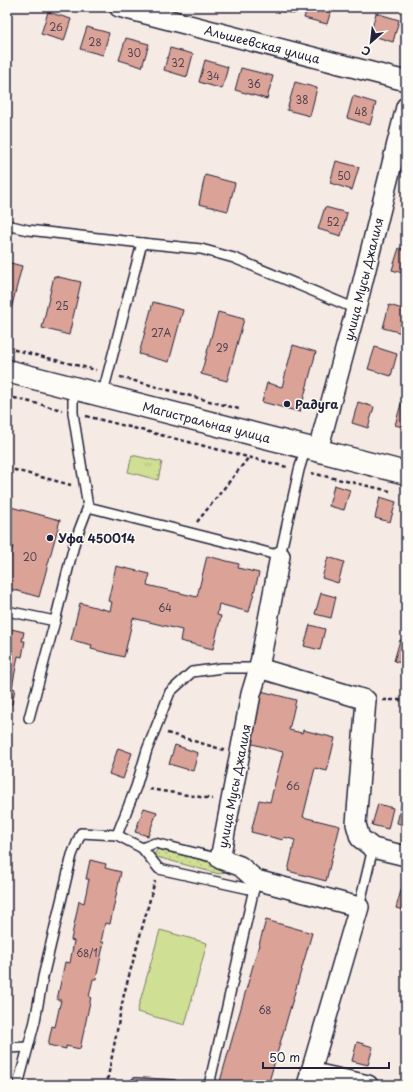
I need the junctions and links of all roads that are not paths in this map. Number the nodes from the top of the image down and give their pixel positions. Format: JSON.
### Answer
{"nodes":[{"id":1,"x":119,"y":7,"type":"edge"},
{"id":2,"x":406,"y":81,"type":"edge"},
{"id":3,"x":406,"y":107,"type":"edge"},
{"id":4,"x":7,"y":225,"type":"edge"},
{"id":5,"x":142,"y":243,"type":"junction"},
{"id":6,"x":356,"y":309,"type":"junction"},
{"id":7,"x":7,"y":371,"type":"edge"},
{"id":8,"x":72,"y":388,"type":"junction"},
{"id":9,"x":102,"y":396,"type":"junction"},
{"id":10,"x":312,"y":448,"type":"junction"},
{"id":11,"x":406,"y":473,"type":"edge"},
{"id":12,"x":88,"y":507,"type":"junction"},
{"id":13,"x":280,"y":556,"type":"junction"},
{"id":14,"x":7,"y":611,"type":"edge"},
{"id":15,"x":55,"y":621,"type":"junction"},
{"id":16,"x":259,"y":668,"type":"junction"},
{"id":17,"x":29,"y":718,"type":"dead end"},
{"id":18,"x":117,"y":835,"type":"junction"},
{"id":19,"x":142,"y":848,"type":"junction"},
{"id":20,"x":374,"y":848,"type":"junction"},
{"id":21,"x":406,"y":856,"type":"edge"},
{"id":22,"x":220,"y":859,"type":"junction"},
{"id":23,"x":255,"y":885,"type":"junction"},
{"id":24,"x":359,"y":907,"type":"junction"},
{"id":25,"x":28,"y":1047,"type":"junction"},
{"id":26,"x":7,"y":1048,"type":"edge"},
{"id":27,"x":308,"y":1078,"type":"edge"},
{"id":28,"x":18,"y":1085,"type":"edge"},
{"id":29,"x":135,"y":1085,"type":"edge"},
{"id":30,"x":173,"y":1085,"type":"edge"},
{"id":31,"x":208,"y":1085,"type":"edge"},
{"id":32,"x":368,"y":1085,"type":"edge"}],
"edges":[{"from":1,"to":2,"type":"street","name":"Альшеевская улица"},
{"from":3,"to":6,"type":"street","name":"улица Мусы Джалиля"},
{"from":4,"to":5,"type":"lane"},
{"from":5,"to":6,"type":"lane"},
{"from":5,"to":9,"type":"lane"},
{"from":6,"to":10,"type":"street","name":"улица Мусы Джалиля"},
{"from":7,"to":8,"type":"street","name":"Магистральная улица"},
{"from":8,"to":9,"type":"street","name":"Магистральная улица"},
{"from":8,"to":12,"type":"lane"},
{"from":9,"to":10,"type":"street","name":"Магистральная улица"},
{"from":10,"to":11,"type":"street","name":"Магистральная улица"},
{"from":10,"to":13,"type":"lane"},
{"from":12,"to":13,"type":"lane"},
{"from":12,"to":15,"type":"lane"},
{"from":13,"to":16,"type":"street","name":"улица Мусы Джалиля"},
{"from":14,"to":15,"type":"lane"},
{"from":15,"to":17,"type":"lane"},
{"from":16,"to":18,"type":"lane"},
{"from":16,"to":20,"type":"street"},
{"from":16,"to":22,"type":"street","name":"улица Мусы Джалиля"},
{"from":18,"to":19,"type":"lane"},
{"from":18,"to":25,"type":"lane"},
{"from":19,"to":22,"type":"lane"},
{"from":19,"to":23,"type":"lane"},
{"from":20,"to":21,"type":"street"},
{"from":20,"to":24,"type":"lane"},
{"from":22,"to":23,"type":"street","name":"улица Мусы Джалиля"},
{"from":23,"to":24,"type":"street","name":"улица Мусы Джалиля"},
{"from":23,"to":31,"type":"lane"},
{"from":24,"to":27,"type":"street"},
{"from":25,"to":26,"type":"lane"},
{"from":25,"to":28,"type":"lane"},
{"from":27,"to":32,"type":"street"},
{"from":29,"to":30,"type":"lane"}]}
